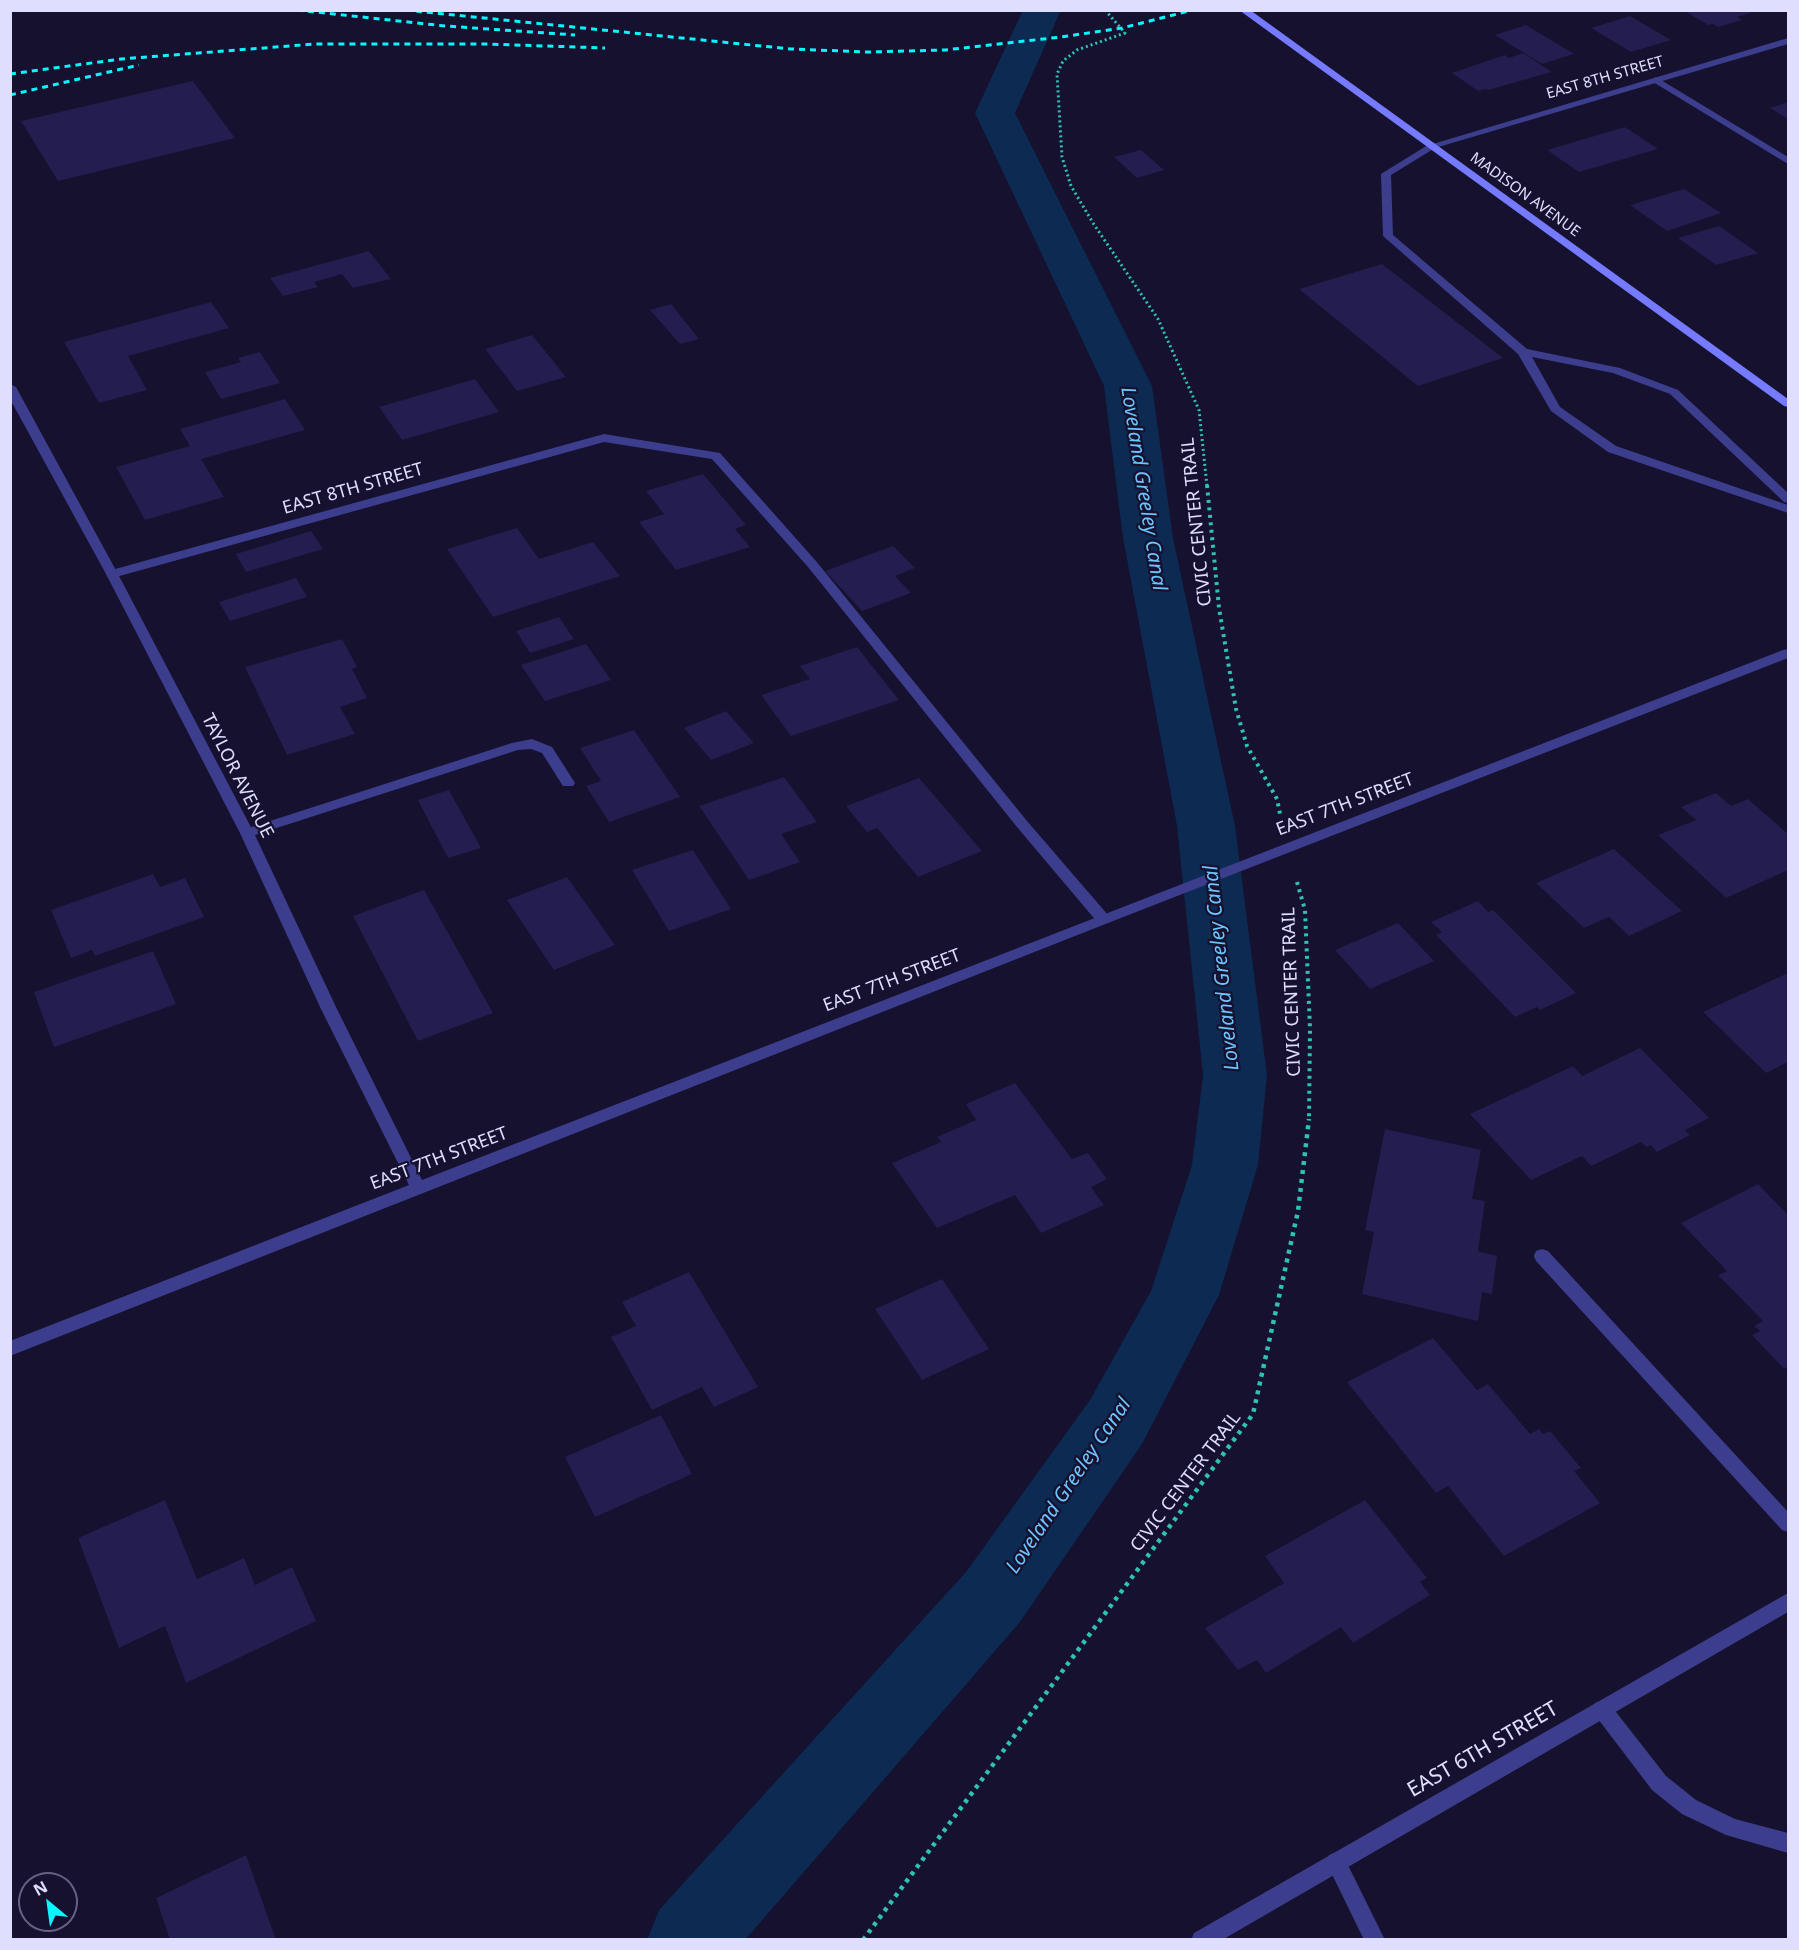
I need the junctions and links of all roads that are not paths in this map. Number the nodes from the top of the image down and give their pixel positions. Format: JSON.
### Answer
{"nodes":[{"id":1,"x":1243,"y":10,"type":"edge"},
{"id":2,"x":1788,"y":41,"type":"edge"},
{"id":3,"x":1656,"y":80,"type":"junction"},
{"id":4,"x":1431,"y":146,"type":"junction"},
{"id":5,"x":1788,"y":161,"type":"edge"},
{"id":6,"x":1523,"y":352,"type":"junction"},
{"id":7,"x":10,"y":387,"type":"edge"},
{"id":8,"x":1788,"y":404,"type":"edge"},
{"id":9,"x":1788,"y":499,"type":"edge"},
{"id":10,"x":1788,"y":508,"type":"edge"},
{"id":11,"x":112,"y":574,"type":"junction"},
{"id":12,"x":1788,"y":653,"type":"edge"},
{"id":13,"x":568,"y":783,"type":"dead end"},
{"id":14,"x":247,"y":833,"type":"junction"},
{"id":15,"x":1104,"y":919,"type":"junction"},
{"id":16,"x":418,"y":1188,"type":"junction"},
{"id":17,"x":1542,"y":1257,"type":"dead end"},
{"id":18,"x":10,"y":1348,"type":"edge"},
{"id":19,"x":1788,"y":1524,"type":"edge"},
{"id":20,"x":1788,"y":1602,"type":"edge"},
{"id":21,"x":1602,"y":1709,"type":"junction"},
{"id":22,"x":1788,"y":1843,"type":"edge"},
{"id":23,"x":1336,"y":1862,"type":"junction"},
{"id":24,"x":1201,"y":1940,"type":"edge"},
{"id":25,"x":1375,"y":1940,"type":"edge"}],
"edges":[{"from":1,"to":4,"type":"main road","name":"MADISON AVENUE"},
{"from":2,"to":3,"type":"street","name":"EAST 8TH STREET"},
{"from":3,"to":4,"type":"street","name":"EAST 8TH STREET"},
{"from":3,"to":5,"type":"street"},
{"from":4,"to":6,"type":"street","name":"EAST 8TH STREET"},
{"from":4,"to":8,"type":"main road","name":"MADISON AVENUE"},
{"from":6,"to":9,"type":"street"},
{"from":6,"to":10,"type":"street"},
{"from":7,"to":11,"type":"street","name":"TAYLOR AVENUE"},
{"from":11,"to":14,"type":"street","name":"TAYLOR AVENUE"},
{"from":11,"to":15,"type":"street","name":"EAST 8TH STREET"},
{"from":12,"to":15,"type":"street","name":"EAST 7TH STREET"},
{"from":13,"to":14,"type":"street"},
{"from":14,"to":16,"type":"street","name":"TAYLOR AVENUE"},
{"from":15,"to":16,"type":"street","name":"EAST 7TH STREET"},
{"from":16,"to":18,"type":"street","name":"EAST 7TH STREET"},
{"from":17,"to":19,"type":"street"},
{"from":20,"to":21,"type":"street","name":"EAST 6TH STREET"},
{"from":21,"to":22,"type":"street"},
{"from":21,"to":23,"type":"street","name":"EAST 6TH STREET"},
{"from":23,"to":24,"type":"street","name":"EAST 6TH STREET"},
{"from":23,"to":25,"type":"street"}]}
